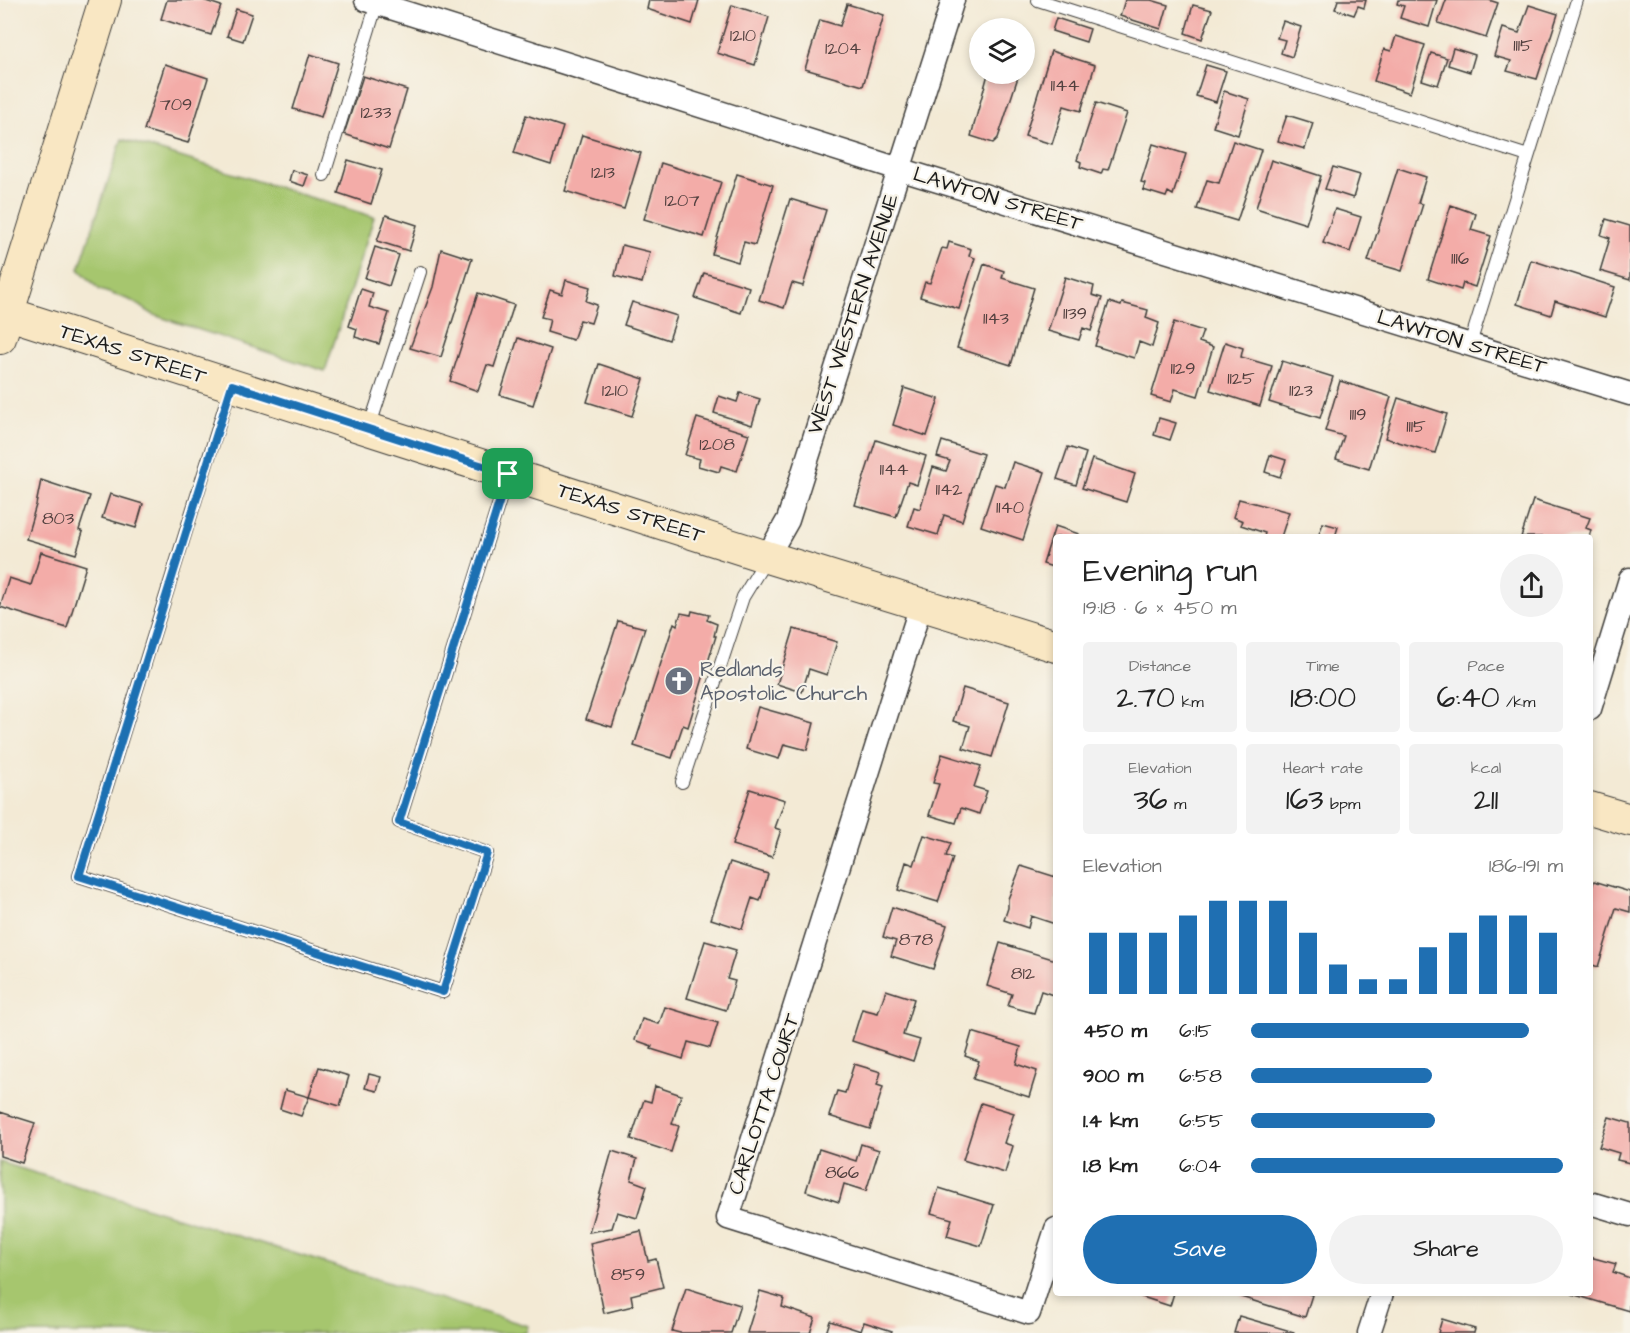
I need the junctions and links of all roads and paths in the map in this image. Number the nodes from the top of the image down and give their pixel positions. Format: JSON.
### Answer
{"nodes":[{"id":1,"x":105,"y":0,"type":"edge"},
{"id":2,"x":953,"y":0,"type":"edge"},
{"id":3,"x":1038,"y":0,"type":"edge"},
{"id":4,"x":1577,"y":0,"type":"edge"},
{"id":5,"x":372,"y":2,"type":"edge"},
{"id":6,"x":1528,"y":156,"type":"junction"},
{"id":7,"x":899,"y":169,"type":"junction"},
{"id":8,"x":324,"y":175,"type":"dead end"},
{"id":9,"x":420,"y":272,"type":"dead end"},
{"id":10,"x":3,"y":321,"type":"edge"},
{"id":11,"x":1470,"y":344,"type":"junction"},
{"id":12,"x":232,"y":385,"type":"junction"},
{"id":13,"x":1630,"y":394,"type":"edge"},
{"id":14,"x":369,"y":429,"type":"junction"},
{"id":15,"x":508,"y":474,"type":"junction"},
{"id":16,"x":768,"y":557,"type":"junction"},
{"id":17,"x":1628,"y":594,"type":"edge"},
{"id":18,"x":921,"y":605,"type":"junction"},
{"id":19,"x":1053,"y":645,"type":"edge"},
{"id":20,"x":1593,"y":700,"type":"edge"},
{"id":21,"x":682,"y":782,"type":"dead end"},
{"id":22,"x":1593,"y":809,"type":"edge"},
{"id":23,"x":1630,"y":820,"type":"edge"},
{"id":24,"x":1593,"y":1204,"type":"edge"},
{"id":25,"x":1630,"y":1215,"type":"edge"},
{"id":26,"x":1053,"y":1238,"type":"edge"},
{"id":27,"x":1381,"y":1296,"type":"edge"},
{"id":28,"x":1370,"y":1333,"type":"edge"}],
"edges":[{"from":1,"to":10,"type":"street"},
{"from":2,"to":7,"type":"street","name":"WEST WESTERN AVENUE"},
{"from":3,"to":6,"type":"lane"},
{"from":4,"to":6,"type":"lane"},
{"from":5,"to":7,"type":"street","name":"LAWTON STREET"},
{"from":5,"to":8,"type":"lane"},
{"from":6,"to":11,"type":"lane"},
{"from":7,"to":11,"type":"street","name":"LAWTON STREET"},
{"from":7,"to":16,"type":"street","name":"WEST WESTERN AVENUE"},
{"from":9,"to":14,"type":"lane"},
{"from":10,"to":12,"type":"street","name":"TEXAS STREET"},
{"from":11,"to":13,"type":"street","name":"LAWTON STREET"},
{"from":12,"to":14,"type":"street","name":"TEXAS STREET"},
{"from":12,"to":15,"type":"lane"},
{"from":14,"to":15,"type":"street","name":"TEXAS STREET"},
{"from":15,"to":16,"type":"street","name":"TEXAS STREET"},
{"from":16,"to":18,"type":"street","name":"TEXAS STREET"},
{"from":16,"to":21,"type":"lane"},
{"from":17,"to":20,"type":"street"},
{"from":18,"to":19,"type":"street","name":"TEXAS STREET"},
{"from":18,"to":26,"type":"street","name":"CARLOTTA COURT"},
{"from":22,"to":23,"type":"street"},
{"from":24,"to":25,"type":"street"},
{"from":27,"to":28,"type":"street"}]}
